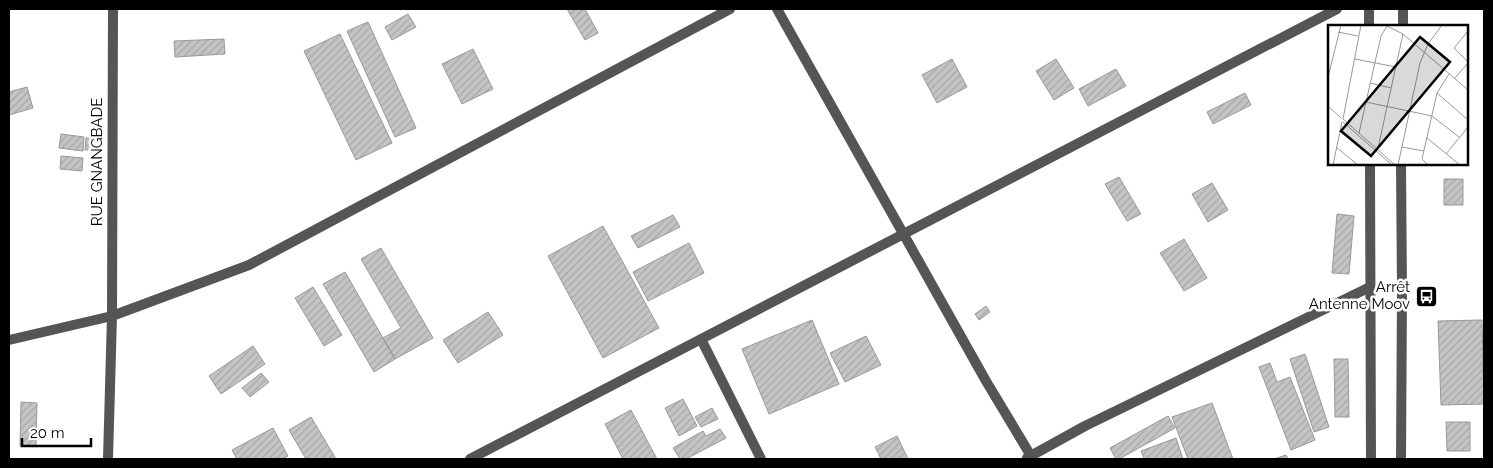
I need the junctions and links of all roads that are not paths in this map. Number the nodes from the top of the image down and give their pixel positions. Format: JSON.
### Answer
{"nodes":[{"id":1,"x":112,"y":9,"type":"edge"},
{"id":2,"x":730,"y":9,"type":"edge"},
{"id":3,"x":777,"y":9,"type":"edge"},
{"id":4,"x":1337,"y":9,"type":"edge"},
{"id":5,"x":1369,"y":9,"type":"edge"},
{"id":6,"x":1403,"y":9,"type":"edge"},
{"id":7,"x":1369,"y":25,"type":"edge"},
{"id":8,"x":1403,"y":25,"type":"edge"},
{"id":9,"x":1370,"y":165,"type":"edge"},
{"id":10,"x":1402,"y":165,"type":"edge"},
{"id":11,"x":903,"y":233,"type":"junction"},
{"id":12,"x":1370,"y":287,"type":"junction"},
{"id":13,"x":112,"y":316,"type":"junction"},
{"id":14,"x":701,"y":339,"type":"junction"},
{"id":15,"x":9,"y":340,"type":"edge"},
{"id":16,"x":1028,"y":458,"type":"edge"},
{"id":17,"x":108,"y":459,"type":"edge"},
{"id":18,"x":473,"y":459,"type":"edge"},
{"id":19,"x":761,"y":459,"type":"edge"},
{"id":20,"x":1371,"y":459,"type":"edge"},
{"id":21,"x":1401,"y":459,"type":"edge"}],
"edges":[{"from":1,"to":13,"type":"street","name":"RUE GNANGBADE"},
{"from":2,"to":13,"type":"street"},
{"from":3,"to":11,"type":"street"},
{"from":4,"to":11,"type":"street"},
{"from":5,"to":7,"type":"street"},
{"from":6,"to":8,"type":"street"},
{"from":9,"to":12,"type":"street"},
{"from":10,"to":21,"type":"street"},
{"from":11,"to":14,"type":"street"},
{"from":11,"to":16,"type":"street"},
{"from":12,"to":16,"type":"street"},
{"from":12,"to":20,"type":"street"},
{"from":13,"to":15,"type":"street"},
{"from":13,"to":17,"type":"street","name":"RUE GNANGBADE"},
{"from":14,"to":18,"type":"street"},
{"from":14,"to":19,"type":"street"}]}
